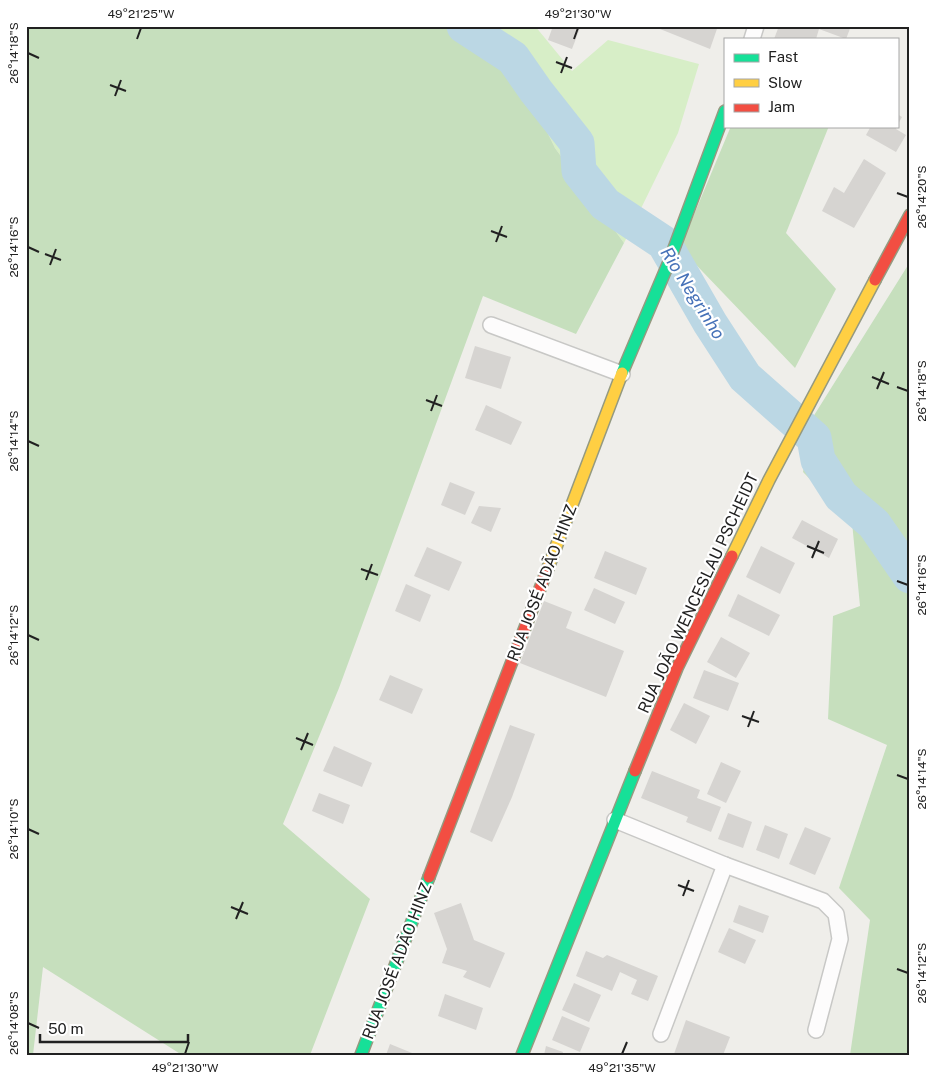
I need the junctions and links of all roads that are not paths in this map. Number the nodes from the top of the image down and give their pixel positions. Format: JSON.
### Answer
{"nodes":[{"id":1,"x":756,"y":26,"type":"edge"},
{"id":2,"x":752,"y":38,"type":"edge"},
{"id":3,"x":724,"y":114,"type":"edge"},
{"id":4,"x":910,"y":215,"type":"edge"},
{"id":5,"x":491,"y":325,"type":"dead end"},
{"id":6,"x":622,"y":374,"type":"junction"},
{"id":7,"x":614,"y":820,"type":"junction"},
{"id":8,"x":725,"y":865,"type":"junction"},
{"id":9,"x":816,"y":1030,"type":"dead end"},
{"id":10,"x":661,"y":1034,"type":"dead end"},
{"id":11,"x":361,"y":1055,"type":"edge"},
{"id":12,"x":522,"y":1055,"type":"edge"}],
"edges":[{"from":1,"to":2,"type":"street"},
{"from":3,"to":6,"type":"street","name":"RUA JOSÉ ADÃO HINZ"},
{"from":4,"to":7,"type":"street","name":"RUA JOÃO WENCESLAU PSCHEIDT"},
{"from":5,"to":6,"type":"street"},
{"from":6,"to":11,"type":"street","name":"RUA JOSÉ ADÃO HINZ"},
{"from":7,"to":8,"type":"street"},
{"from":7,"to":12,"type":"street","name":"RUA JOÃO WENCESLAU PSCHEIDT"},
{"from":8,"to":9,"type":"street"},
{"from":8,"to":10,"type":"street"}]}
